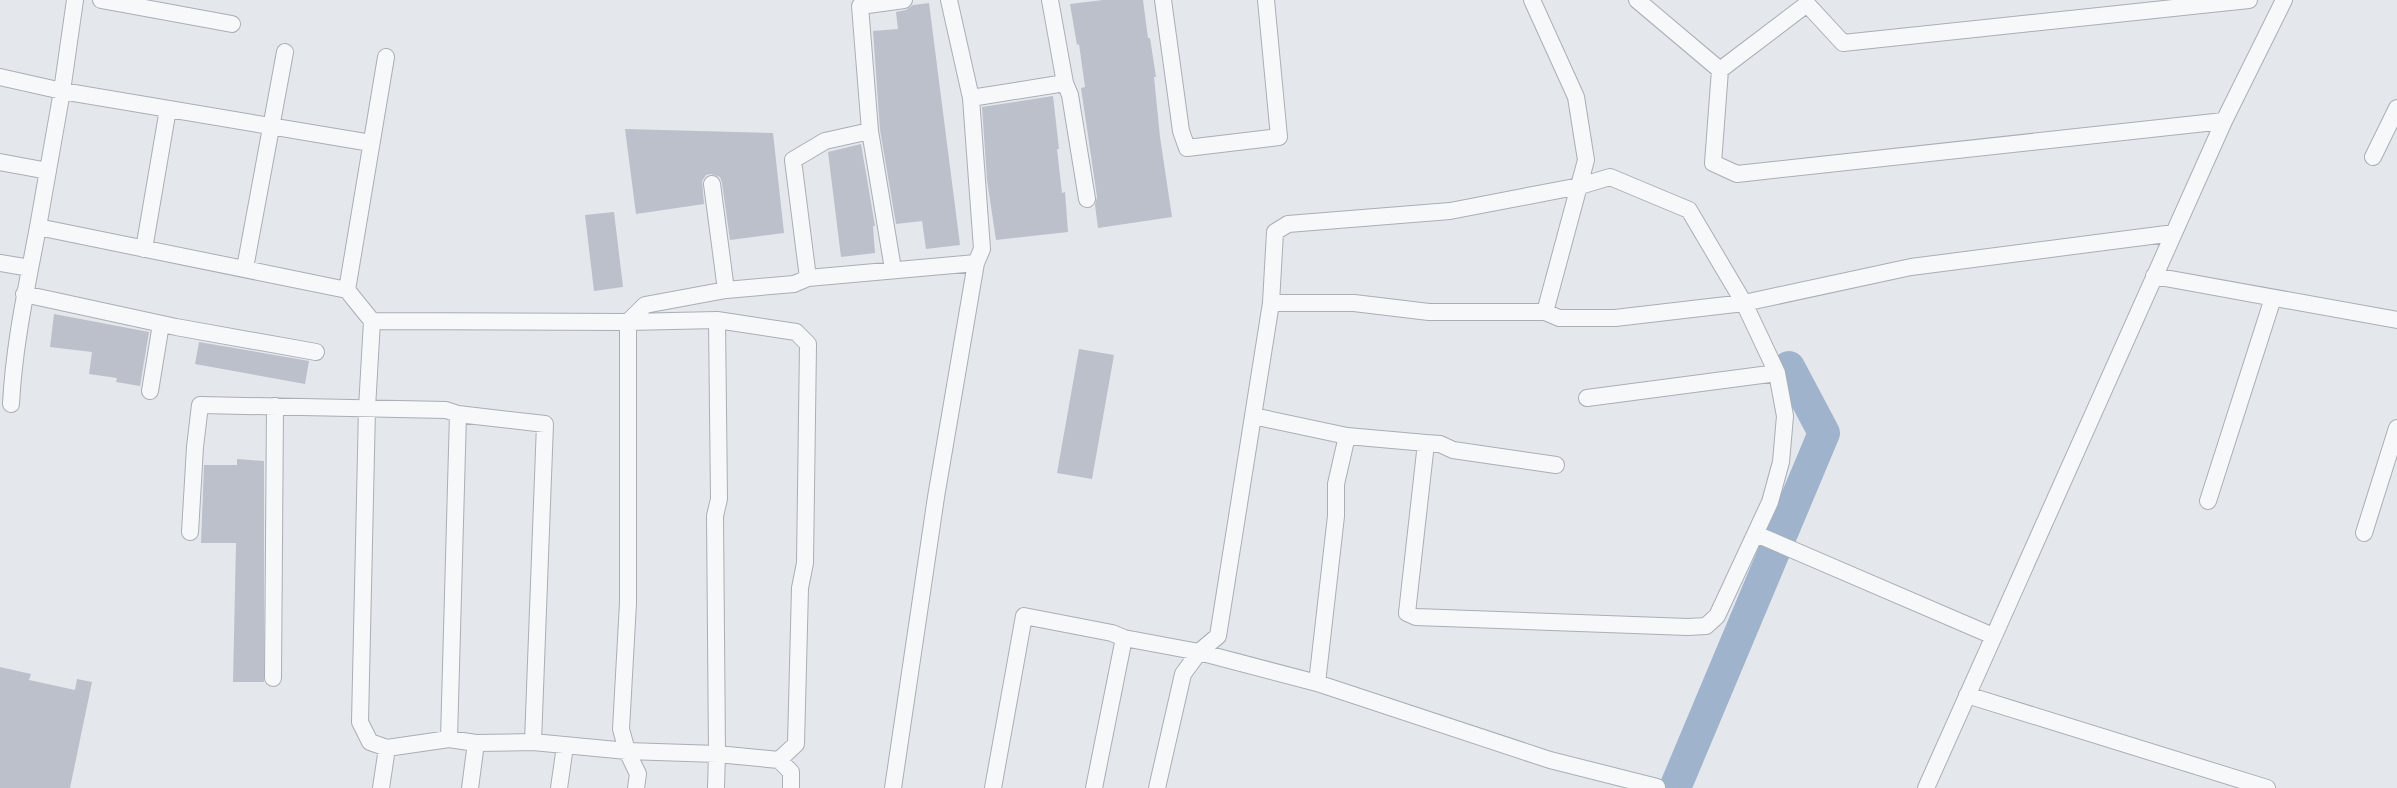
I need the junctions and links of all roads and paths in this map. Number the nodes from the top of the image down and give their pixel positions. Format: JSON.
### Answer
{"nodes":[{"id":1,"x":75,"y":0,"type":"edge"},
{"id":2,"x":100,"y":0,"type":"edge"},
{"id":3,"x":904,"y":0,"type":"edge"},
{"id":4,"x":949,"y":0,"type":"edge"},
{"id":5,"x":1050,"y":0,"type":"edge"},
{"id":6,"x":1163,"y":0,"type":"edge"},
{"id":7,"x":1266,"y":0,"type":"edge"},
{"id":8,"x":1532,"y":0,"type":"edge"},
{"id":9,"x":1637,"y":0,"type":"edge"},
{"id":10,"x":2249,"y":0,"type":"edge"},
{"id":11,"x":2284,"y":0,"type":"edge"},
{"id":12,"x":232,"y":24,"type":"dead end"},
{"id":13,"x":285,"y":52,"type":"dead end"},
{"id":14,"x":386,"y":57,"type":"dead end"},
{"id":15,"x":1720,"y":70,"type":"junction"},
{"id":16,"x":0,"y":77,"type":"edge"},
{"id":17,"x":1065,"y":83,"type":"junction"},
{"id":18,"x":62,"y":91,"type":"junction"},
{"id":19,"x":970,"y":98,"type":"junction"},
{"id":20,"x":2397,"y":108,"type":"edge"},
{"id":21,"x":168,"y":109,"type":"junction"},
{"id":22,"x":2224,"y":121,"type":"junction"},
{"id":23,"x":272,"y":126,"type":"junction"},
{"id":24,"x":870,"y":131,"type":"junction"},
{"id":25,"x":372,"y":143,"type":"junction"},
{"id":26,"x":2373,"y":157,"type":"dead end"},
{"id":27,"x":0,"y":162,"type":"edge"},
{"id":28,"x":48,"y":171,"type":"junction"},
{"id":29,"x":712,"y":184,"type":"dead end"},
{"id":30,"x":1580,"y":186,"type":"junction"},
{"id":31,"x":1087,"y":199,"type":"dead end"},
{"id":32,"x":38,"y":227,"type":"junction"},
{"id":33,"x":2174,"y":233,"type":"junction"},
{"id":34,"x":144,"y":249,"type":"junction"},
{"id":35,"x":0,"y":263,"type":"edge"},
{"id":36,"x":976,"y":263,"type":"junction"},
{"id":37,"x":30,"y":268,"type":"junction"},
{"id":38,"x":244,"y":268,"type":"junction"},
{"id":39,"x":893,"y":269,"type":"junction"},
{"id":40,"x":2154,"y":276,"type":"junction"},
{"id":41,"x":808,"y":278,"type":"junction"},
{"id":42,"x":347,"y":290,"type":"junction"},
{"id":43,"x":726,"y":290,"type":"junction"},
{"id":44,"x":24,"y":294,"type":"junction"},
{"id":45,"x":2273,"y":298,"type":"junction"},
{"id":46,"x":1270,"y":303,"type":"junction"},
{"id":47,"x":1744,"y":303,"type":"junction"},
{"id":48,"x":1545,"y":312,"type":"junction"},
{"id":49,"x":717,"y":320,"type":"junction"},
{"id":50,"x":2397,"y":320,"type":"edge"},
{"id":51,"x":372,"y":321,"type":"junction"},
{"id":52,"x":628,"y":322,"type":"junction"},
{"id":53,"x":160,"y":324,"type":"junction"},
{"id":54,"x":316,"y":352,"type":"dead end"},
{"id":55,"x":1777,"y":373,"type":"junction"},
{"id":56,"x":150,"y":391,"type":"dead end"},
{"id":57,"x":1587,"y":398,"type":"dead end"},
{"id":58,"x":11,"y":404,"type":"dead end"},
{"id":59,"x":275,"y":406,"type":"junction"},
{"id":60,"x":367,"y":408,"type":"junction"},
{"id":61,"x":458,"y":414,"type":"junction"},
{"id":62,"x":1253,"y":416,"type":"junction"},
{"id":63,"x":2397,"y":428,"type":"edge"},
{"id":64,"x":1347,"y":436,"type":"junction"},
{"id":65,"x":1426,"y":443,"type":"junction"},
{"id":66,"x":1556,"y":465,"type":"dead end"},
{"id":67,"x":2208,"y":501,"type":"dead end"},
{"id":68,"x":190,"y":532,"type":"dead end"},
{"id":69,"x":2364,"y":533,"type":"dead end"},
{"id":70,"x":1756,"y":534,"type":"junction"},
{"id":71,"x":1993,"y":636,"type":"junction"},
{"id":72,"x":1124,"y":639,"type":"junction"},
{"id":73,"x":1199,"y":652,"type":"junction"},
{"id":74,"x":273,"y":678,"type":"dead end"},
{"id":75,"x":1317,"y":683,"type":"junction"},
{"id":76,"x":1967,"y":695,"type":"junction"},
{"id":77,"x":449,"y":739,"type":"junction"},
{"id":78,"x":533,"y":742,"type":"junction"},
{"id":79,"x":476,"y":743,"type":"junction"},
{"id":80,"x":565,"y":746,"type":"junction"},
{"id":81,"x":387,"y":748,"type":"junction"},
{"id":82,"x":627,"y":751,"type":"junction"},
{"id":83,"x":717,"y":754,"type":"junction"},
{"id":84,"x":779,"y":760,"type":"junction"},
{"id":85,"x":1657,"y":787,"type":"edge"},
{"id":86,"x":381,"y":788,"type":"edge"},
{"id":87,"x":470,"y":788,"type":"edge"},
{"id":88,"x":559,"y":788,"type":"edge"},
{"id":89,"x":636,"y":788,"type":"edge"},
{"id":90,"x":716,"y":788,"type":"edge"},
{"id":91,"x":791,"y":788,"type":"edge"},
{"id":92,"x":893,"y":788,"type":"edge"},
{"id":93,"x":993,"y":788,"type":"edge"},
{"id":94,"x":1094,"y":788,"type":"edge"},
{"id":95,"x":1157,"y":788,"type":"edge"},
{"id":96,"x":1926,"y":788,"type":"edge"},
{"id":97,"x":2267,"y":788,"type":"edge"}],
"edges":[{"from":1,"to":18,"type":"street"},
{"from":2,"to":12,"type":"street"},
{"from":3,"to":24,"type":"street"},
{"from":4,"to":19,"type":"street"},
{"from":5,"to":17,"type":"street"},
{"from":6,"to":7,"type":"street"},
{"from":8,"to":30,"type":"street"},
{"from":9,"to":15,"type":"street"},
{"from":10,"to":15,"type":"street"},
{"from":11,"to":22,"type":"street"},
{"from":13,"to":23,"type":"street"},
{"from":14,"to":25,"type":"street"},
{"from":15,"to":22,"type":"street"},
{"from":16,"to":18,"type":"street"},
{"from":17,"to":19,"type":"street"},
{"from":17,"to":31,"type":"street"},
{"from":18,"to":21,"type":"street"},
{"from":18,"to":28,"type":"street"},
{"from":19,"to":36,"type":"street"},
{"from":20,"to":26,"type":"street"},
{"from":21,"to":23,"type":"street"},
{"from":21,"to":34,"type":"street"},
{"from":22,"to":33,"type":"street"},
{"from":23,"to":25,"type":"street"},
{"from":23,"to":38,"type":"street"},
{"from":24,"to":39,"type":"street"},
{"from":24,"to":41,"type":"street"},
{"from":25,"to":42,"type":"street"},
{"from":27,"to":28,"type":"street"},
{"from":28,"to":32,"type":"street"},
{"from":29,"to":43,"type":"street"},
{"from":30,"to":46,"type":"street"},
{"from":30,"to":47,"type":"street"},
{"from":30,"to":48,"type":"street"},
{"from":32,"to":34,"type":"street"},
{"from":32,"to":37,"type":"street"},
{"from":33,"to":40,"type":"street"},
{"from":33,"to":47,"type":"street"},
{"from":34,"to":38,"type":"street"},
{"from":35,"to":37,"type":"street"},
{"from":36,"to":39,"type":"street"},
{"from":36,"to":92,"type":"street"},
{"from":37,"to":44,"type":"street"},
{"from":38,"to":42,"type":"street"},
{"from":39,"to":41,"type":"street"},
{"from":40,"to":45,"type":"street"},
{"from":40,"to":71,"type":"street"},
{"from":41,"to":43,"type":"street"},
{"from":42,"to":51,"type":"street"},
{"from":43,"to":52,"type":"street"},
{"from":44,"to":53,"type":"street"},
{"from":44,"to":58,"type":"street"},
{"from":45,"to":50,"type":"street"},
{"from":45,"to":67,"type":"street"},
{"from":46,"to":48,"type":"street"},
{"from":46,"to":62,"type":"street"},
{"from":47,"to":48,"type":"street"},
{"from":47,"to":55,"type":"street"},
{"from":49,"to":52,"type":"street"},
{"from":49,"to":83,"type":"street"},
{"from":49,"to":84,"type":"street"},
{"from":51,"to":52,"type":"street"},
{"from":51,"to":60,"type":"street"},
{"from":52,"to":82,"type":"street"},
{"from":53,"to":54,"type":"street"},
{"from":53,"to":56,"type":"street"},
{"from":55,"to":57,"type":"street"},
{"from":55,"to":70,"type":"street"},
{"from":59,"to":60,"type":"street"},
{"from":59,"to":68,"type":"street"},
{"from":59,"to":74,"type":"street"},
{"from":60,"to":61,"type":"street"},
{"from":60,"to":81,"type":"street"},
{"from":61,"to":77,"type":"street"},
{"from":61,"to":78,"type":"street"},
{"from":62,"to":64,"type":"street"},
{"from":62,"to":73,"type":"street"},
{"from":63,"to":69,"type":"street"},
{"from":64,"to":65,"type":"street"},
{"from":64,"to":75,"type":"street"},
{"from":65,"to":66,"type":"street"},
{"from":65,"to":70,"type":"street"},
{"from":70,"to":71,"type":"street"},
{"from":71,"to":76,"type":"street"},
{"from":72,"to":73,"type":"street"},
{"from":72,"to":93,"type":"street"},
{"from":72,"to":94,"type":"street"},
{"from":73,"to":75,"type":"street"},
{"from":73,"to":95,"type":"street"},
{"from":75,"to":85,"type":"street"},
{"from":76,"to":96,"type":"street"},
{"from":76,"to":97,"type":"street"},
{"from":77,"to":79,"type":"street"},
{"from":77,"to":81,"type":"street"},
{"from":78,"to":79,"type":"street"},
{"from":78,"to":80,"type":"street"},
{"from":79,"to":87,"type":"street"},
{"from":80,"to":82,"type":"street"},
{"from":80,"to":88,"type":"street"},
{"from":81,"to":86,"type":"street"},
{"from":82,"to":83,"type":"street"},
{"from":82,"to":89,"type":"street"},
{"from":83,"to":84,"type":"street"},
{"from":83,"to":90,"type":"street"},
{"from":84,"to":91,"type":"street"}]}
